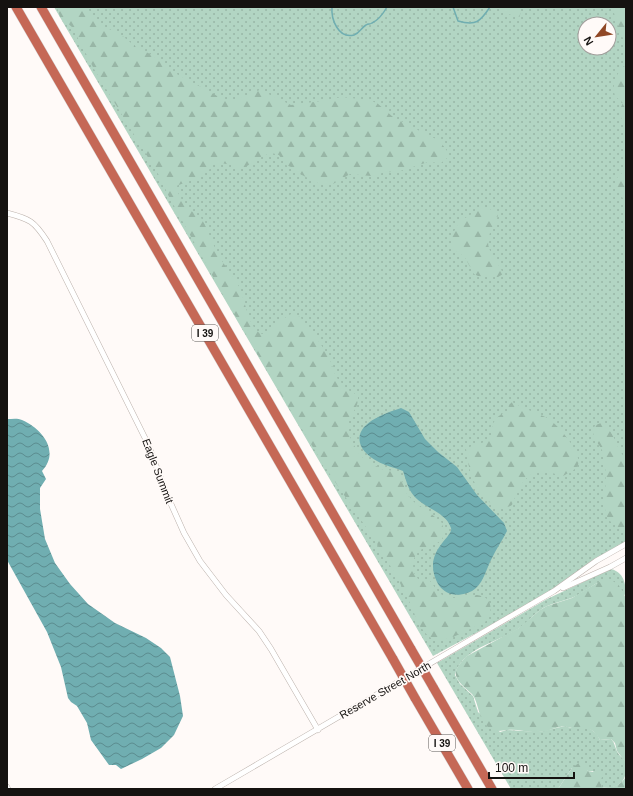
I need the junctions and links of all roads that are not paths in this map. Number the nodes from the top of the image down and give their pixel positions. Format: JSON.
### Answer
{"nodes":[{"id":1,"x":16,"y":7,"type":"edge"},
{"id":2,"x":42,"y":7,"type":"edge"},
{"id":3,"x":7,"y":213,"type":"edge"},
{"id":4,"x":626,"y":544,"type":"edge"},
{"id":5,"x":626,"y":558,"type":"edge"},
{"id":6,"x":554,"y":591,"type":"junction"},
{"id":7,"x":318,"y":730,"type":"junction"},
{"id":8,"x":217,"y":789,"type":"edge"},
{"id":9,"x":468,"y":789,"type":"edge"},
{"id":10,"x":492,"y":789,"type":"edge"}],
"edges":[{"from":1,"to":9,"type":"highway","number":"I 39","bridge":true},
{"from":2,"to":10,"type":"highway","number":"I 39","bridge":true},
{"from":3,"to":7,"type":"street","name":"Eagle Summit"},
{"from":4,"to":6,"type":"street","name":"Reserve Street North"},
{"from":5,"to":6,"type":"street","name":"Reserve Street North"},
{"from":6,"to":7,"type":"street","name":"Reserve Street North"},
{"from":7,"to":8,"type":"street","name":"Reserve Street North"}]}
